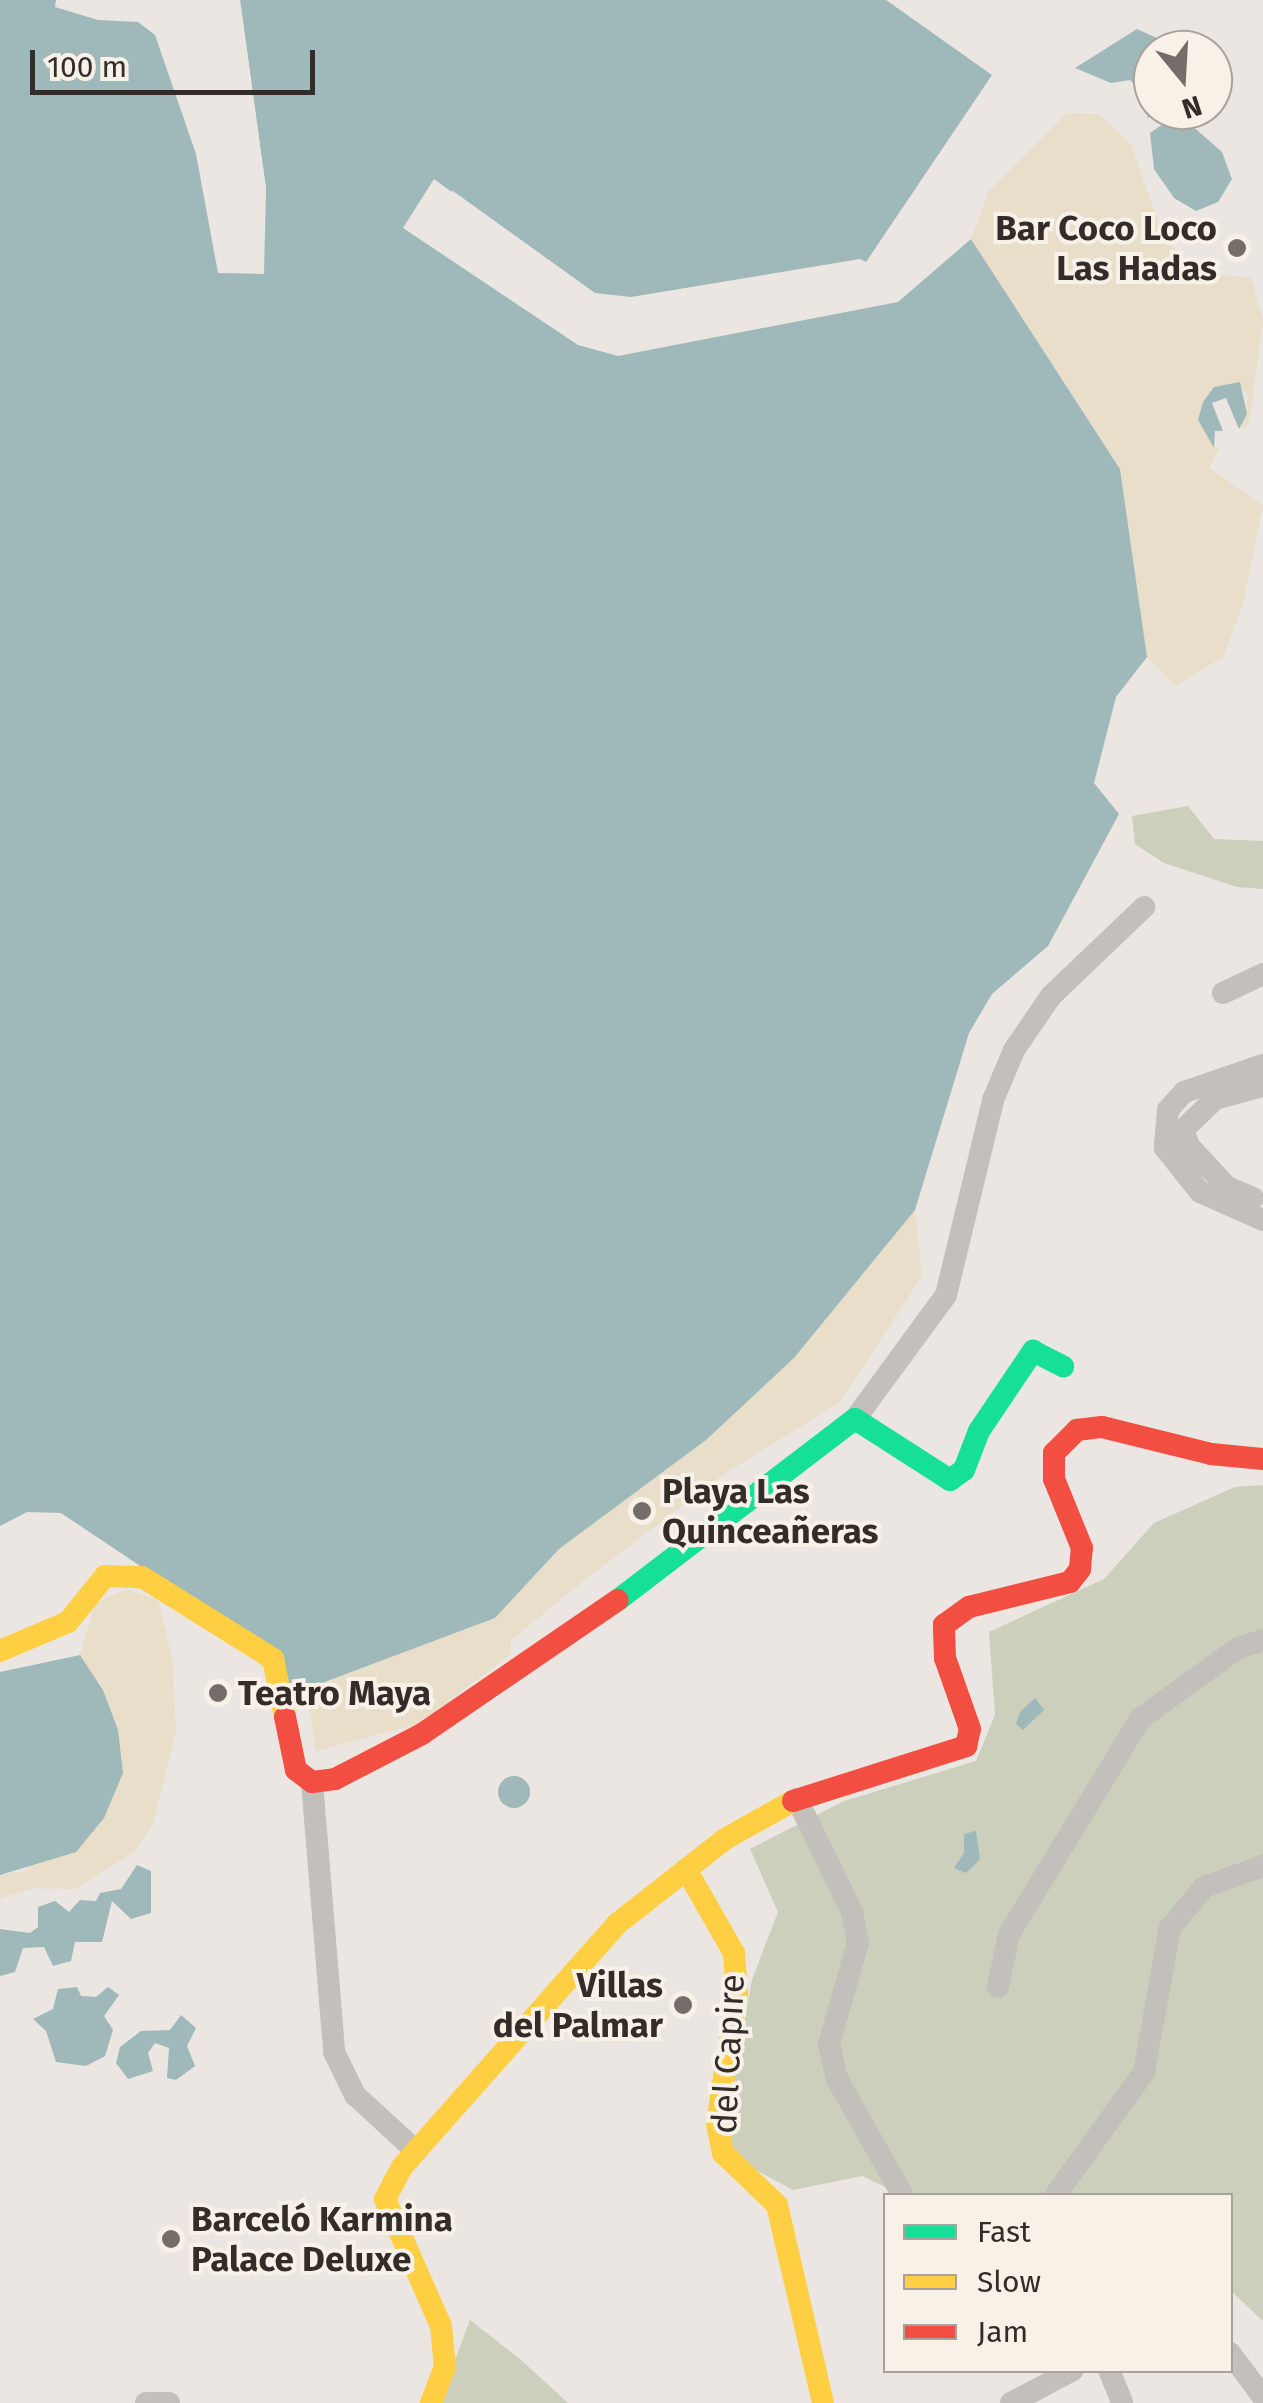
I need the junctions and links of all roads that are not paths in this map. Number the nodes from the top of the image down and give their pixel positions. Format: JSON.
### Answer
{"nodes":[{"id":1,"x":1144,"y":907,"type":"dead end"},
{"id":2,"x":1263,"y":974,"type":"edge"},
{"id":3,"x":1223,"y":994,"type":"dead end"},
{"id":4,"x":1263,"y":1065,"type":"edge"},
{"id":5,"x":1263,"y":1086,"type":"edge"},
{"id":6,"x":1263,"y":1203,"type":"edge"},
{"id":7,"x":1263,"y":1220,"type":"edge"},
{"id":8,"x":1063,"y":1366,"type":"dead end"},
{"id":9,"x":855,"y":1420,"type":"junction"},
{"id":10,"x":1263,"y":1458,"type":"edge"},
{"id":11,"x":1263,"y":1640,"type":"edge"},
{"id":12,"x":0,"y":1651,"type":"edge"},
{"id":13,"x":312,"y":1782,"type":"junction"},
{"id":14,"x":797,"y":1799,"type":"junction"},
{"id":15,"x":1263,"y":1866,"type":"edge"},
{"id":16,"x":686,"y":1870,"type":"junction"},
{"id":17,"x":998,"y":1987,"type":"dead end"},
{"id":18,"x":416,"y":2151,"type":"junction"},
{"id":19,"x":901,"y":2193,"type":"edge"},
{"id":20,"x":1057,"y":2193,"type":"edge"},
{"id":21,"x":1233,"y":2357,"type":"edge"},
{"id":22,"x":1067,"y":2373,"type":"edge"},
{"id":23,"x":1110,"y":2373,"type":"edge"},
{"id":24,"x":1263,"y":2396,"type":"edge"},
{"id":25,"x":146,"y":2403,"type":"edge"},
{"id":26,"x":169,"y":2403,"type":"edge"},
{"id":27,"x":432,"y":2403,"type":"edge"},
{"id":28,"x":824,"y":2403,"type":"edge"},
{"id":29,"x":1010,"y":2403,"type":"edge"},
{"id":30,"x":1122,"y":2403,"type":"edge"}],
"edges":[{"from":1,"to":9,"type":"street"},
{"from":2,"to":3,"type":"street"},
{"from":4,"to":7,"type":"street"},
{"from":5,"to":6,"type":"street"},
{"from":8,"to":9,"type":"street"},
{"from":9,"to":13,"type":"street"},
{"from":10,"to":14,"type":"street"},
{"from":11,"to":17,"type":"street"},
{"from":12,"to":13,"type":"street"},
{"from":13,"to":18,"type":"street"},
{"from":14,"to":16,"type":"street"},
{"from":14,"to":19,"type":"street"},
{"from":15,"to":20,"type":"street"},
{"from":16,"to":18,"type":"street"},
{"from":16,"to":28,"type":"street","name":"del Capire"},
{"from":18,"to":27,"type":"street"},
{"from":21,"to":24,"type":"street"},
{"from":22,"to":29,"type":"street"},
{"from":23,"to":30,"type":"street"},
{"from":25,"to":26,"type":"street"}]}
